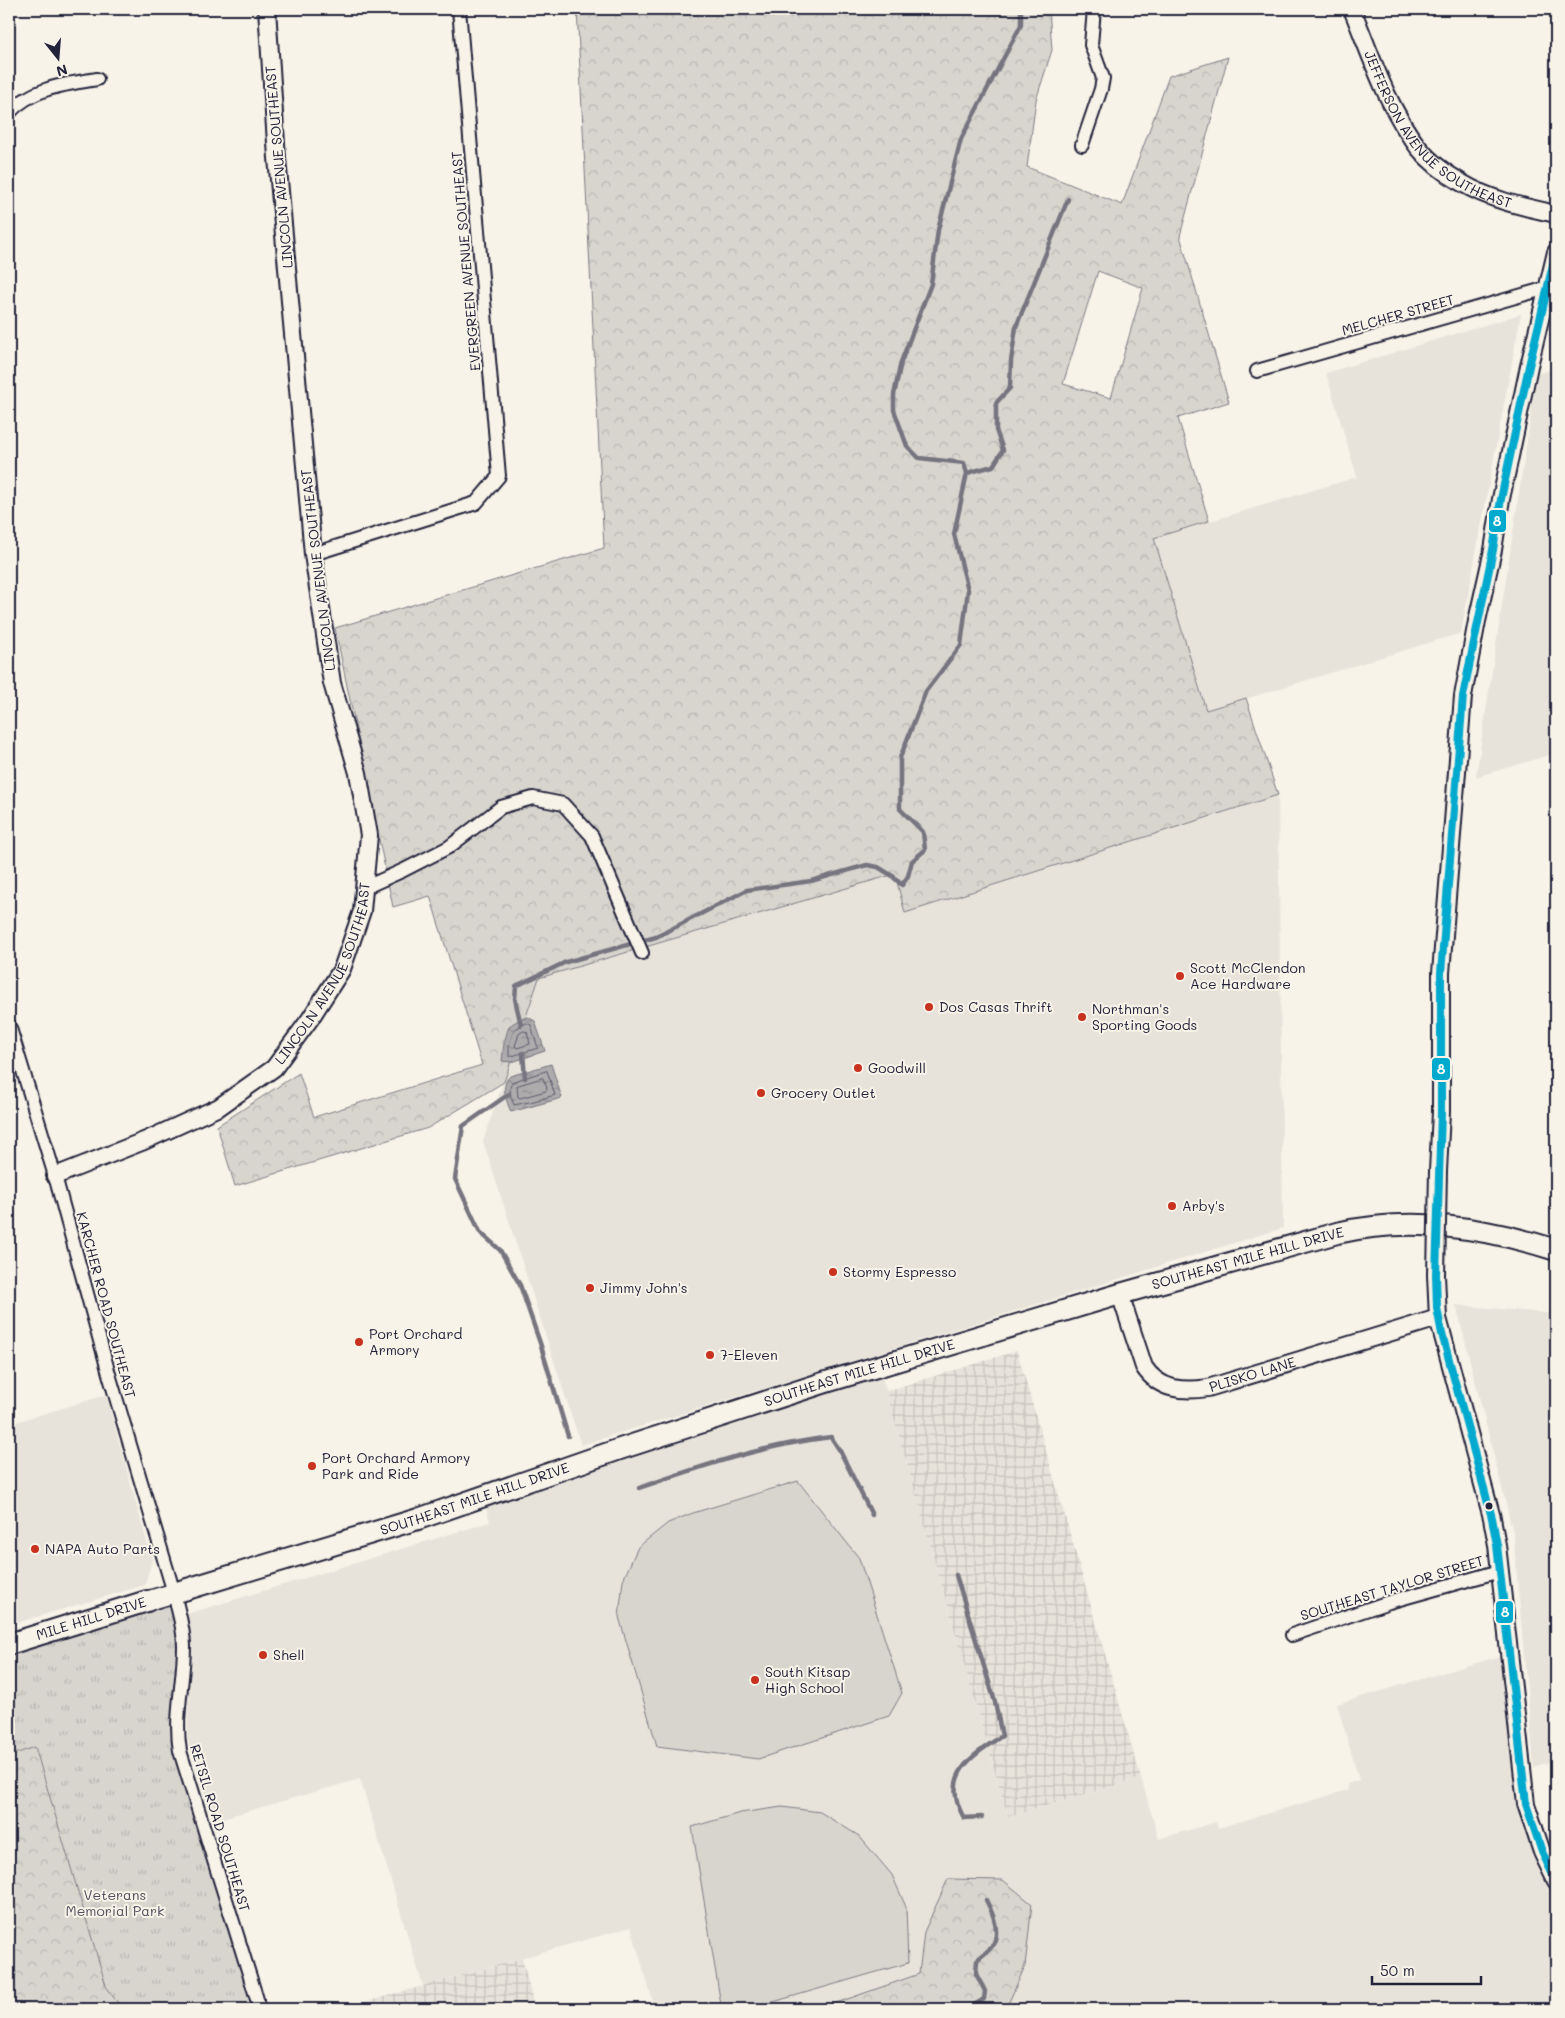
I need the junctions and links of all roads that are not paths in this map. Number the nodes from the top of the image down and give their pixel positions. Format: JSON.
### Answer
{"nodes":[{"id":1,"x":267,"y":9,"type":"edge"},
{"id":2,"x":459,"y":9,"type":"edge"},
{"id":3,"x":1094,"y":9,"type":"edge"},
{"id":4,"x":1352,"y":9,"type":"edge"},
{"id":5,"x":97,"y":79,"type":"dead end"},
{"id":6,"x":9,"y":113,"type":"edge"},
{"id":7,"x":1082,"y":145,"type":"dead end"},
{"id":8,"x":1556,"y":214,"type":"edge"},
{"id":9,"x":1556,"y":252,"type":"edge"},
{"id":10,"x":1547,"y":288,"type":"junction"},
{"id":11,"x":1257,"y":371,"type":"dead end"},
{"id":12,"x":313,"y":554,"type":"junction"},
{"id":13,"x":364,"y":888,"type":"junction"},
{"id":14,"x":642,"y":953,"type":"dead end"},
{"id":15,"x":9,"y":1025,"type":"edge"},
{"id":16,"x":55,"y":1176,"type":"junction"},
{"id":17,"x":1556,"y":1250,"type":"edge"},
{"id":18,"x":1120,"y":1294,"type":"junction"},
{"id":19,"x":1438,"y":1318,"type":"junction"},
{"id":20,"x":1500,"y":1571,"type":"junction"},
{"id":21,"x":174,"y":1593,"type":"junction"},
{"id":22,"x":147,"y":1601,"type":"joint"},
{"id":23,"x":1292,"y":1635,"type":"dead end"},
{"id":24,"x":9,"y":1644,"type":"edge"},
{"id":25,"x":1556,"y":1881,"type":"edge"},
{"id":26,"x":260,"y":2009,"type":"edge"}],
"edges":[{"from":1,"to":12,"type":"street","name":"LINCOLN AVENUE SOUTHEAST"},
{"from":2,"to":12,"type":"street","name":"EVERGREEN AVENUE SOUTHEAST"},
{"from":3,"to":7,"type":"street"},
{"from":4,"to":8,"type":"street","name":"JEFFERSON AVENUE SOUTHEAST"},
{"from":5,"to":6,"type":"street"},
{"from":9,"to":10,"type":"street"},
{"from":10,"to":11,"type":"street","name":"MELCHER STREET"},
{"from":10,"to":19,"type":"street","bridge":true},
{"from":12,"to":13,"type":"street","name":"LINCOLN AVENUE SOUTHEAST"},
{"from":13,"to":14,"type":"street"},
{"from":13,"to":16,"type":"street","name":"LINCOLN AVENUE SOUTHEAST"},
{"from":15,"to":16,"type":"street","name":"KARCHER ROAD SOUTHEAST"},
{"from":16,"to":21,"type":"street","name":"KARCHER ROAD SOUTHEAST"},
{"from":17,"to":18,"type":"main road","name":"SOUTHEAST MILE HILL DRIVE"},
{"from":18,"to":19,"type":"street","name":"PLISKO LANE"},
{"from":18,"to":21,"type":"main road","name":"SOUTHEAST MILE HILL DRIVE"},
{"from":19,"to":20,"type":"street"},
{"from":20,"to":23,"type":"street","name":"SOUTHEAST TAYLOR STREET"},
{"from":20,"to":25,"type":"street"},
{"from":21,"to":22,"type":"main road","name":"MILE HILL DRIVE"},
{"from":21,"to":26,"type":"street","name":"RETSIL ROAD SOUTHEAST"},
{"from":22,"to":24,"type":"main road","name":"MILE HILL DRIVE"}]}
